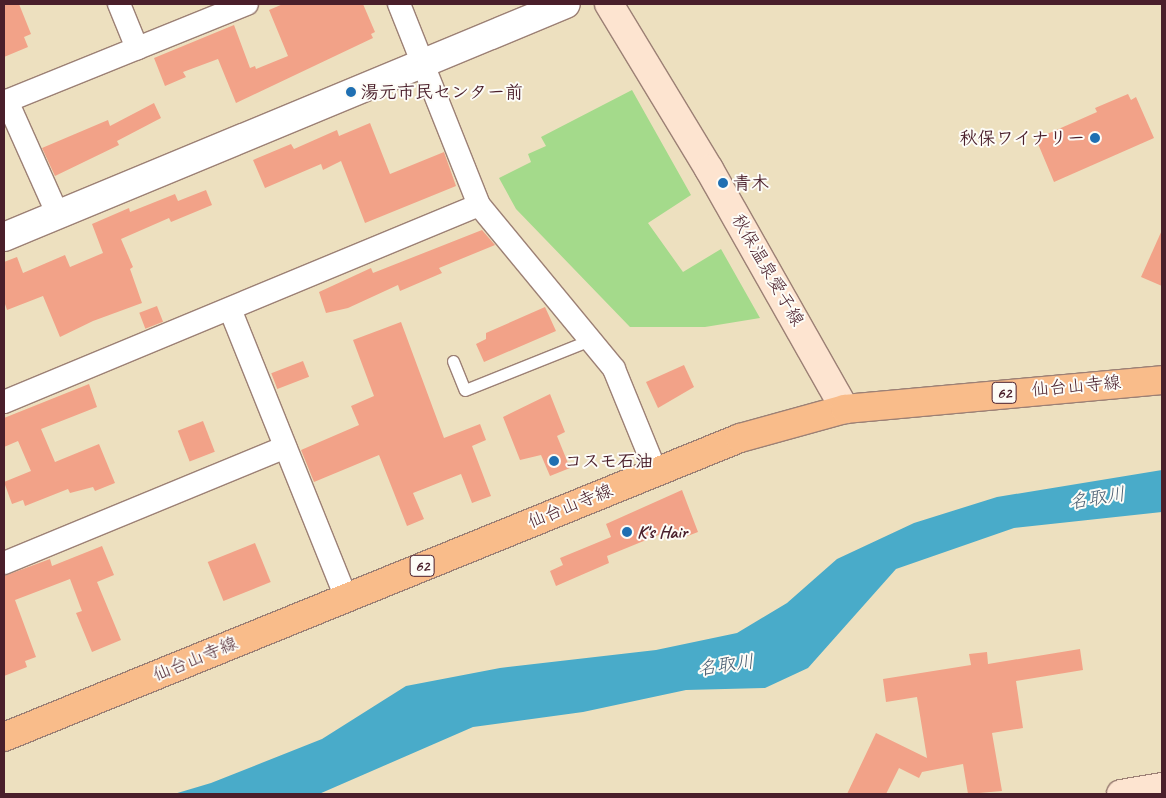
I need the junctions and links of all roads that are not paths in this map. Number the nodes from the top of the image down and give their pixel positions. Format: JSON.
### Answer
{"nodes":[{"id":1,"x":120,"y":4,"type":"edge"},
{"id":2,"x":247,"y":4,"type":"edge"},
{"id":3,"x":399,"y":4,"type":"edge"},
{"id":4,"x":566,"y":4,"type":"edge"},
{"id":5,"x":609,"y":4,"type":"edge"},
{"id":6,"x":137,"y":48,"type":"junction"},
{"id":7,"x":423,"y":65,"type":"junction"},
{"id":8,"x":6,"y":101,"type":"edge"},
{"id":9,"x":479,"y":205,"type":"junction"},
{"id":10,"x":58,"y":216,"type":"junction"},
{"id":11,"x":4,"y":237,"type":"edge"},
{"id":12,"x":230,"y":309,"type":"junction"},
{"id":13,"x":590,"y":340,"type":"junction"},
{"id":14,"x":453,"y":361,"type":"dead end"},
{"id":15,"x":1162,"y":380,"type":"edge"},
{"id":16,"x":4,"y":402,"type":"edge"},
{"id":17,"x":846,"y":409,"type":"junction"},
{"id":18,"x":286,"y":447,"type":"junction"},
{"id":19,"x":656,"y":472,"type":"junction"},
{"id":20,"x":4,"y":563,"type":"edge"},
{"id":21,"x":346,"y":598,"type":"junction"},
{"id":22,"x":4,"y":737,"type":"edge"},
{"id":23,"x":1162,"y":787,"type":"edge"},
{"id":24,"x":1122,"y":794,"type":"edge"}],
"edges":[{"from":1,"to":6,"type":"street"},
{"from":2,"to":6,"type":"street"},
{"from":3,"to":7,"type":"street"},
{"from":4,"to":7,"type":"street"},
{"from":5,"to":17,"type":"main road","name":"秋保温泉愛子線"},
{"from":6,"to":8,"type":"street"},
{"from":7,"to":9,"type":"street"},
{"from":7,"to":10,"type":"street"},
{"from":8,"to":10,"type":"street"},
{"from":9,"to":12,"type":"street"},
{"from":9,"to":13,"type":"street"},
{"from":10,"to":11,"type":"street"},
{"from":12,"to":16,"type":"street"},
{"from":12,"to":18,"type":"street"},
{"from":13,"to":14,"type":"lane"},
{"from":13,"to":19,"type":"street"},
{"from":15,"to":17,"type":"main road","name":"仙台山寺線","number":"62"},
{"from":17,"to":19,"type":"main road","name":"仙台山寺線","number":"62"},
{"from":18,"to":20,"type":"street"},
{"from":18,"to":21,"type":"street"},
{"from":19,"to":21,"type":"main road","name":"仙台山寺線","number":"62"},
{"from":21,"to":22,"type":"main road","name":"仙台山寺線","number":"62"},
{"from":23,"to":24,"type":"main road"}]}
